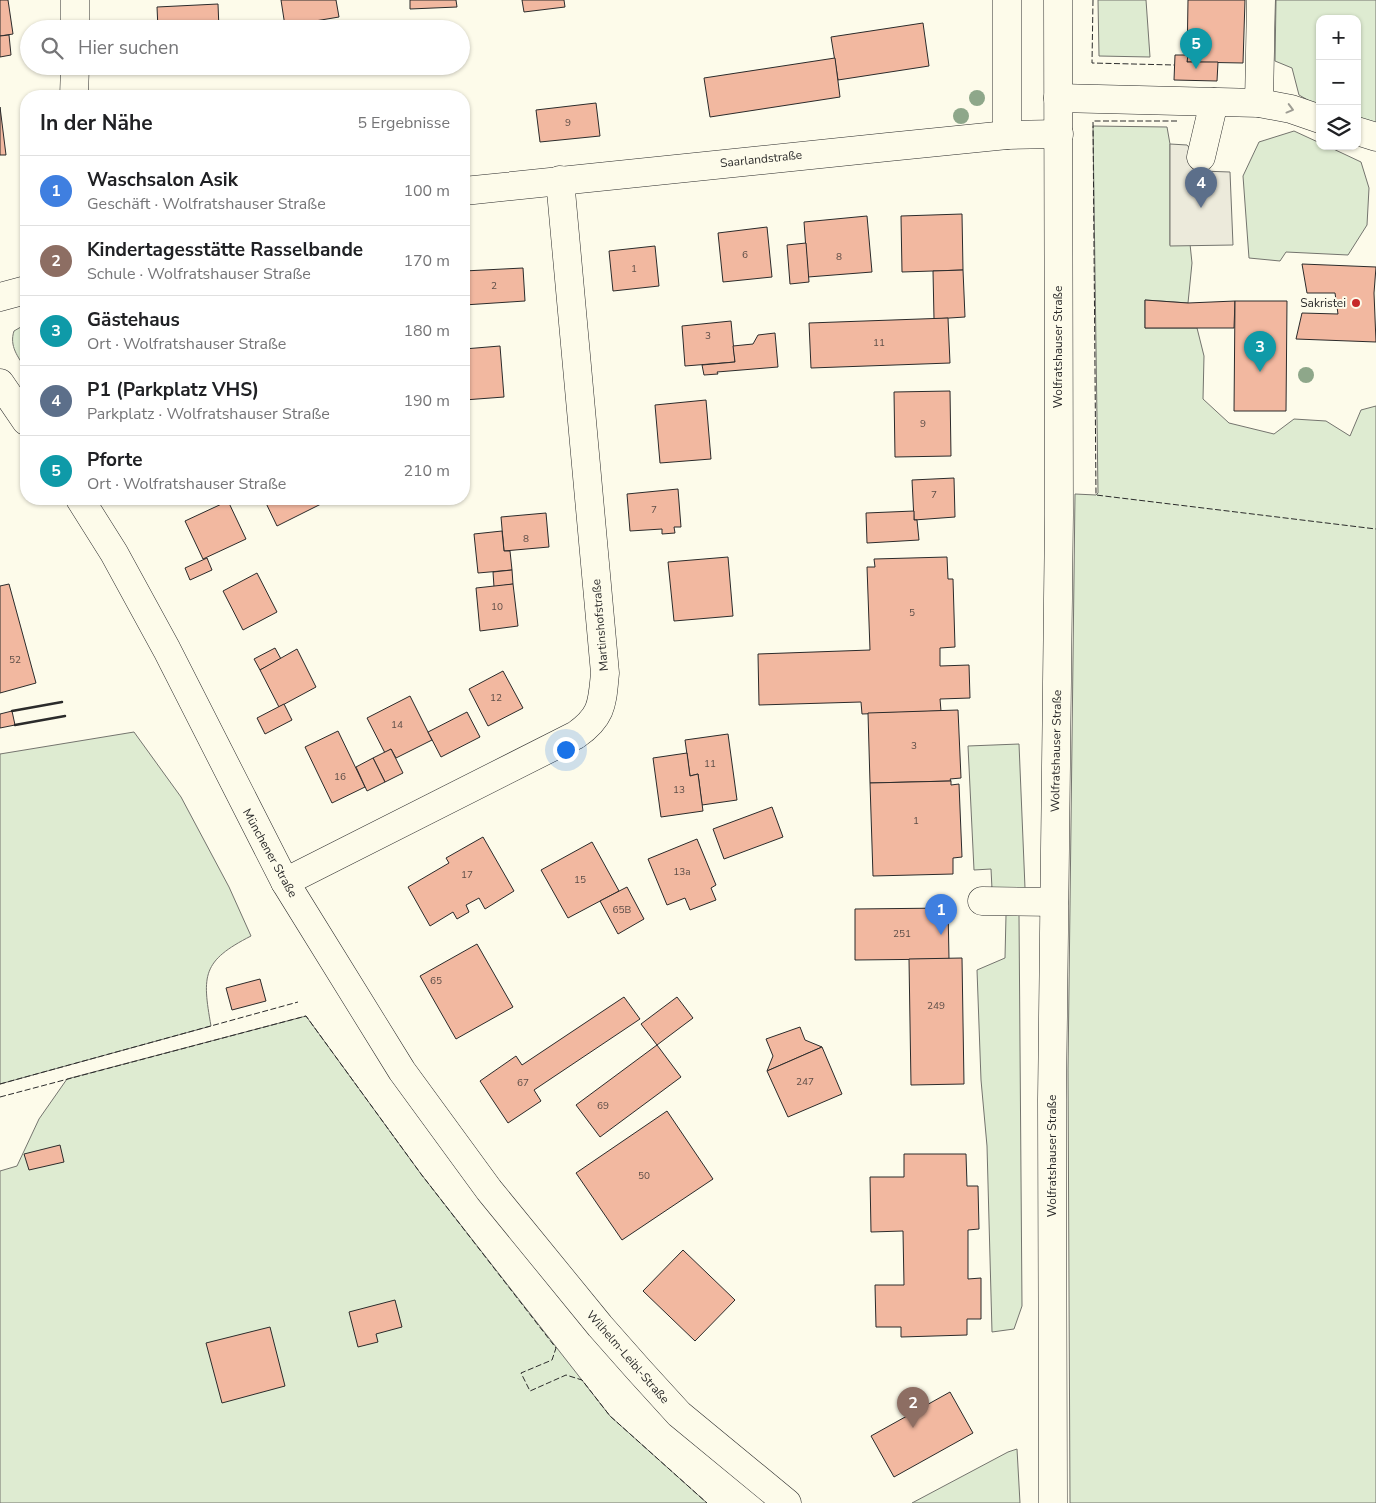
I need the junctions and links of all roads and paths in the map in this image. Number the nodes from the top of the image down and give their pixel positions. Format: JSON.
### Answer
{"nodes":[{"id":1,"x":75,"y":0,"type":"edge"},
{"id":2,"x":1007,"y":0,"type":"edge"},
{"id":3,"x":1058,"y":0,"type":"edge"},
{"id":4,"x":1262,"y":0,"type":"edge"},
{"id":5,"x":75,"y":20,"type":"edge"},
{"id":6,"x":75,"y":75,"type":"edge"},
{"id":7,"x":74,"y":90,"type":"edge"},
{"id":8,"x":1058,"y":98,"type":"junction"},
{"id":9,"x":1214,"y":102,"type":"junction"},
{"id":10,"x":1259,"y":103,"type":"junction"},
{"id":11,"x":1316,"y":118,"type":"edge"},
{"id":12,"x":1361,"y":132,"type":"edge"},
{"id":13,"x":1059,"y":134,"type":"junction"},
{"id":14,"x":1007,"y":136,"type":"junction"},
{"id":15,"x":1376,"y":137,"type":"edge"},
{"id":16,"x":1200,"y":157,"type":"dead end"},
{"id":17,"x":560,"y":180,"type":"junction"},
{"id":18,"x":470,"y":190,"type":"edge"},
{"id":19,"x":20,"y":292,"type":"edge"},
{"id":20,"x":0,"y":297,"type":"edge"},
{"id":21,"x":0,"y":383,"type":"edge"},
{"id":22,"x":20,"y":412,"type":"edge"},
{"id":23,"x":84,"y":505,"type":"edge"},
{"id":24,"x":285,"y":882,"type":"junction"},
{"id":25,"x":982,"y":902,"type":"dead end"},
{"id":26,"x":1054,"y":902,"type":"junction"},
{"id":27,"x":489,"y":1190,"type":"joint"},
{"id":28,"x":788,"y":1503,"type":"edge"},
{"id":29,"x":1053,"y":1503,"type":"edge"}],
"edges":[{"from":1,"to":5,"type":"street"},
{"from":2,"to":14,"type":"street"},
{"from":3,"to":8,"type":"street","name":"Wolfratshauser Straße"},
{"from":4,"to":10,"type":"street"},
{"from":6,"to":7,"type":"street"},
{"from":8,"to":9,"type":"street"},
{"from":8,"to":13,"type":"street","name":"Wolfratshauser Straße"},
{"from":9,"to":10,"type":"street"},
{"from":9,"to":16,"type":"street"},
{"from":10,"to":11,"type":"street","one_way":true},
{"from":12,"to":15,"type":"street"},
{"from":13,"to":14,"type":"street","name":"Saarlandstraße"},
{"from":13,"to":26,"type":"street","name":"Wolfratshauser Straße"},
{"from":14,"to":17,"type":"street","name":"Saarlandstraße"},
{"from":17,"to":18,"type":"street","name":"Saarlandstraße"},
{"from":17,"to":24,"type":"street","name":"Martinshofstraße"},
{"from":19,"to":20,"type":"street"},
{"from":21,"to":22,"type":"street"},
{"from":23,"to":24,"type":"street","name":"Münchener Straße"},
{"from":24,"to":27,"type":"street","name":"Münchener Straße"},
{"from":25,"to":26,"type":"street"},
{"from":26,"to":29,"type":"street","name":"Wolfratshauser Straße"},
{"from":27,"to":28,"type":"street","name":"Wilhelm-Leibl-Straße"}]}
